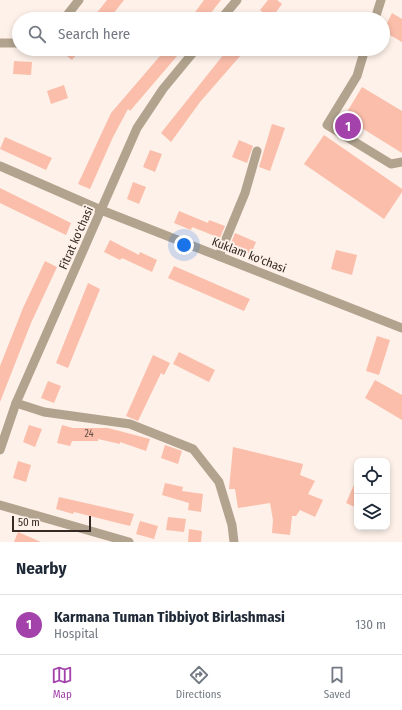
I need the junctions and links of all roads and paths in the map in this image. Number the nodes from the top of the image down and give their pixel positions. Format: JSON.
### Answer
{"nodes":[{"id":1,"x":79,"y":0,"type":"edge"},
{"id":2,"x":237,"y":0,"type":"edge"},
{"id":3,"x":381,"y":0,"type":"edge"},
{"id":4,"x":70,"y":12,"type":"edge"},
{"id":5,"x":227,"y":12,"type":"edge"},
{"id":6,"x":377,"y":12,"type":"edge"},
{"id":7,"x":0,"y":43,"type":"edge"},
{"id":8,"x":12,"y":43,"type":"edge"},
{"id":9,"x":190,"y":56,"type":"edge"},
{"id":10,"x":363,"y":56,"type":"edge"},
{"id":11,"x":257,"y":151,"type":"dead end"},
{"id":12,"x":402,"y":162,"type":"edge"},
{"id":13,"x":0,"y":166,"type":"edge"},
{"id":14,"x":101,"y":210,"type":"junction"},
{"id":15,"x":219,"y":256,"type":"junction"},
{"id":16,"x":402,"y":328,"type":"edge"},
{"id":17,"x":16,"y":403,"type":"junction"},
{"id":18,"x":0,"y":450,"type":"edge"},
{"id":19,"x":0,"y":504,"type":"edge"},
{"id":20,"x":128,"y":542,"type":"edge"},
{"id":21,"x":234,"y":542,"type":"edge"}],
"edges":[{"from":1,"to":4,"type":"street"},
{"from":2,"to":5,"type":"street"},
{"from":3,"to":6,"type":"street"},
{"from":7,"to":8,"type":"street"},
{"from":9,"to":14,"type":"street","name":"Fitrat ko'chasi"},
{"from":10,"to":12,"type":"street"},
{"from":11,"to":15,"type":"street"},
{"from":13,"to":14,"type":"street","name":"Kuklam ko'chasi"},
{"from":14,"to":15,"type":"street","name":"Kuklam ko'chasi"},
{"from":14,"to":17,"type":"street","name":"Fitrat ko'chasi"},
{"from":15,"to":16,"type":"street","name":"Kuklam ko'chasi"},
{"from":17,"to":18,"type":"street","name":"Fitrat ko'chasi"},
{"from":17,"to":21,"type":"street"},
{"from":19,"to":20,"type":"street"}]}
